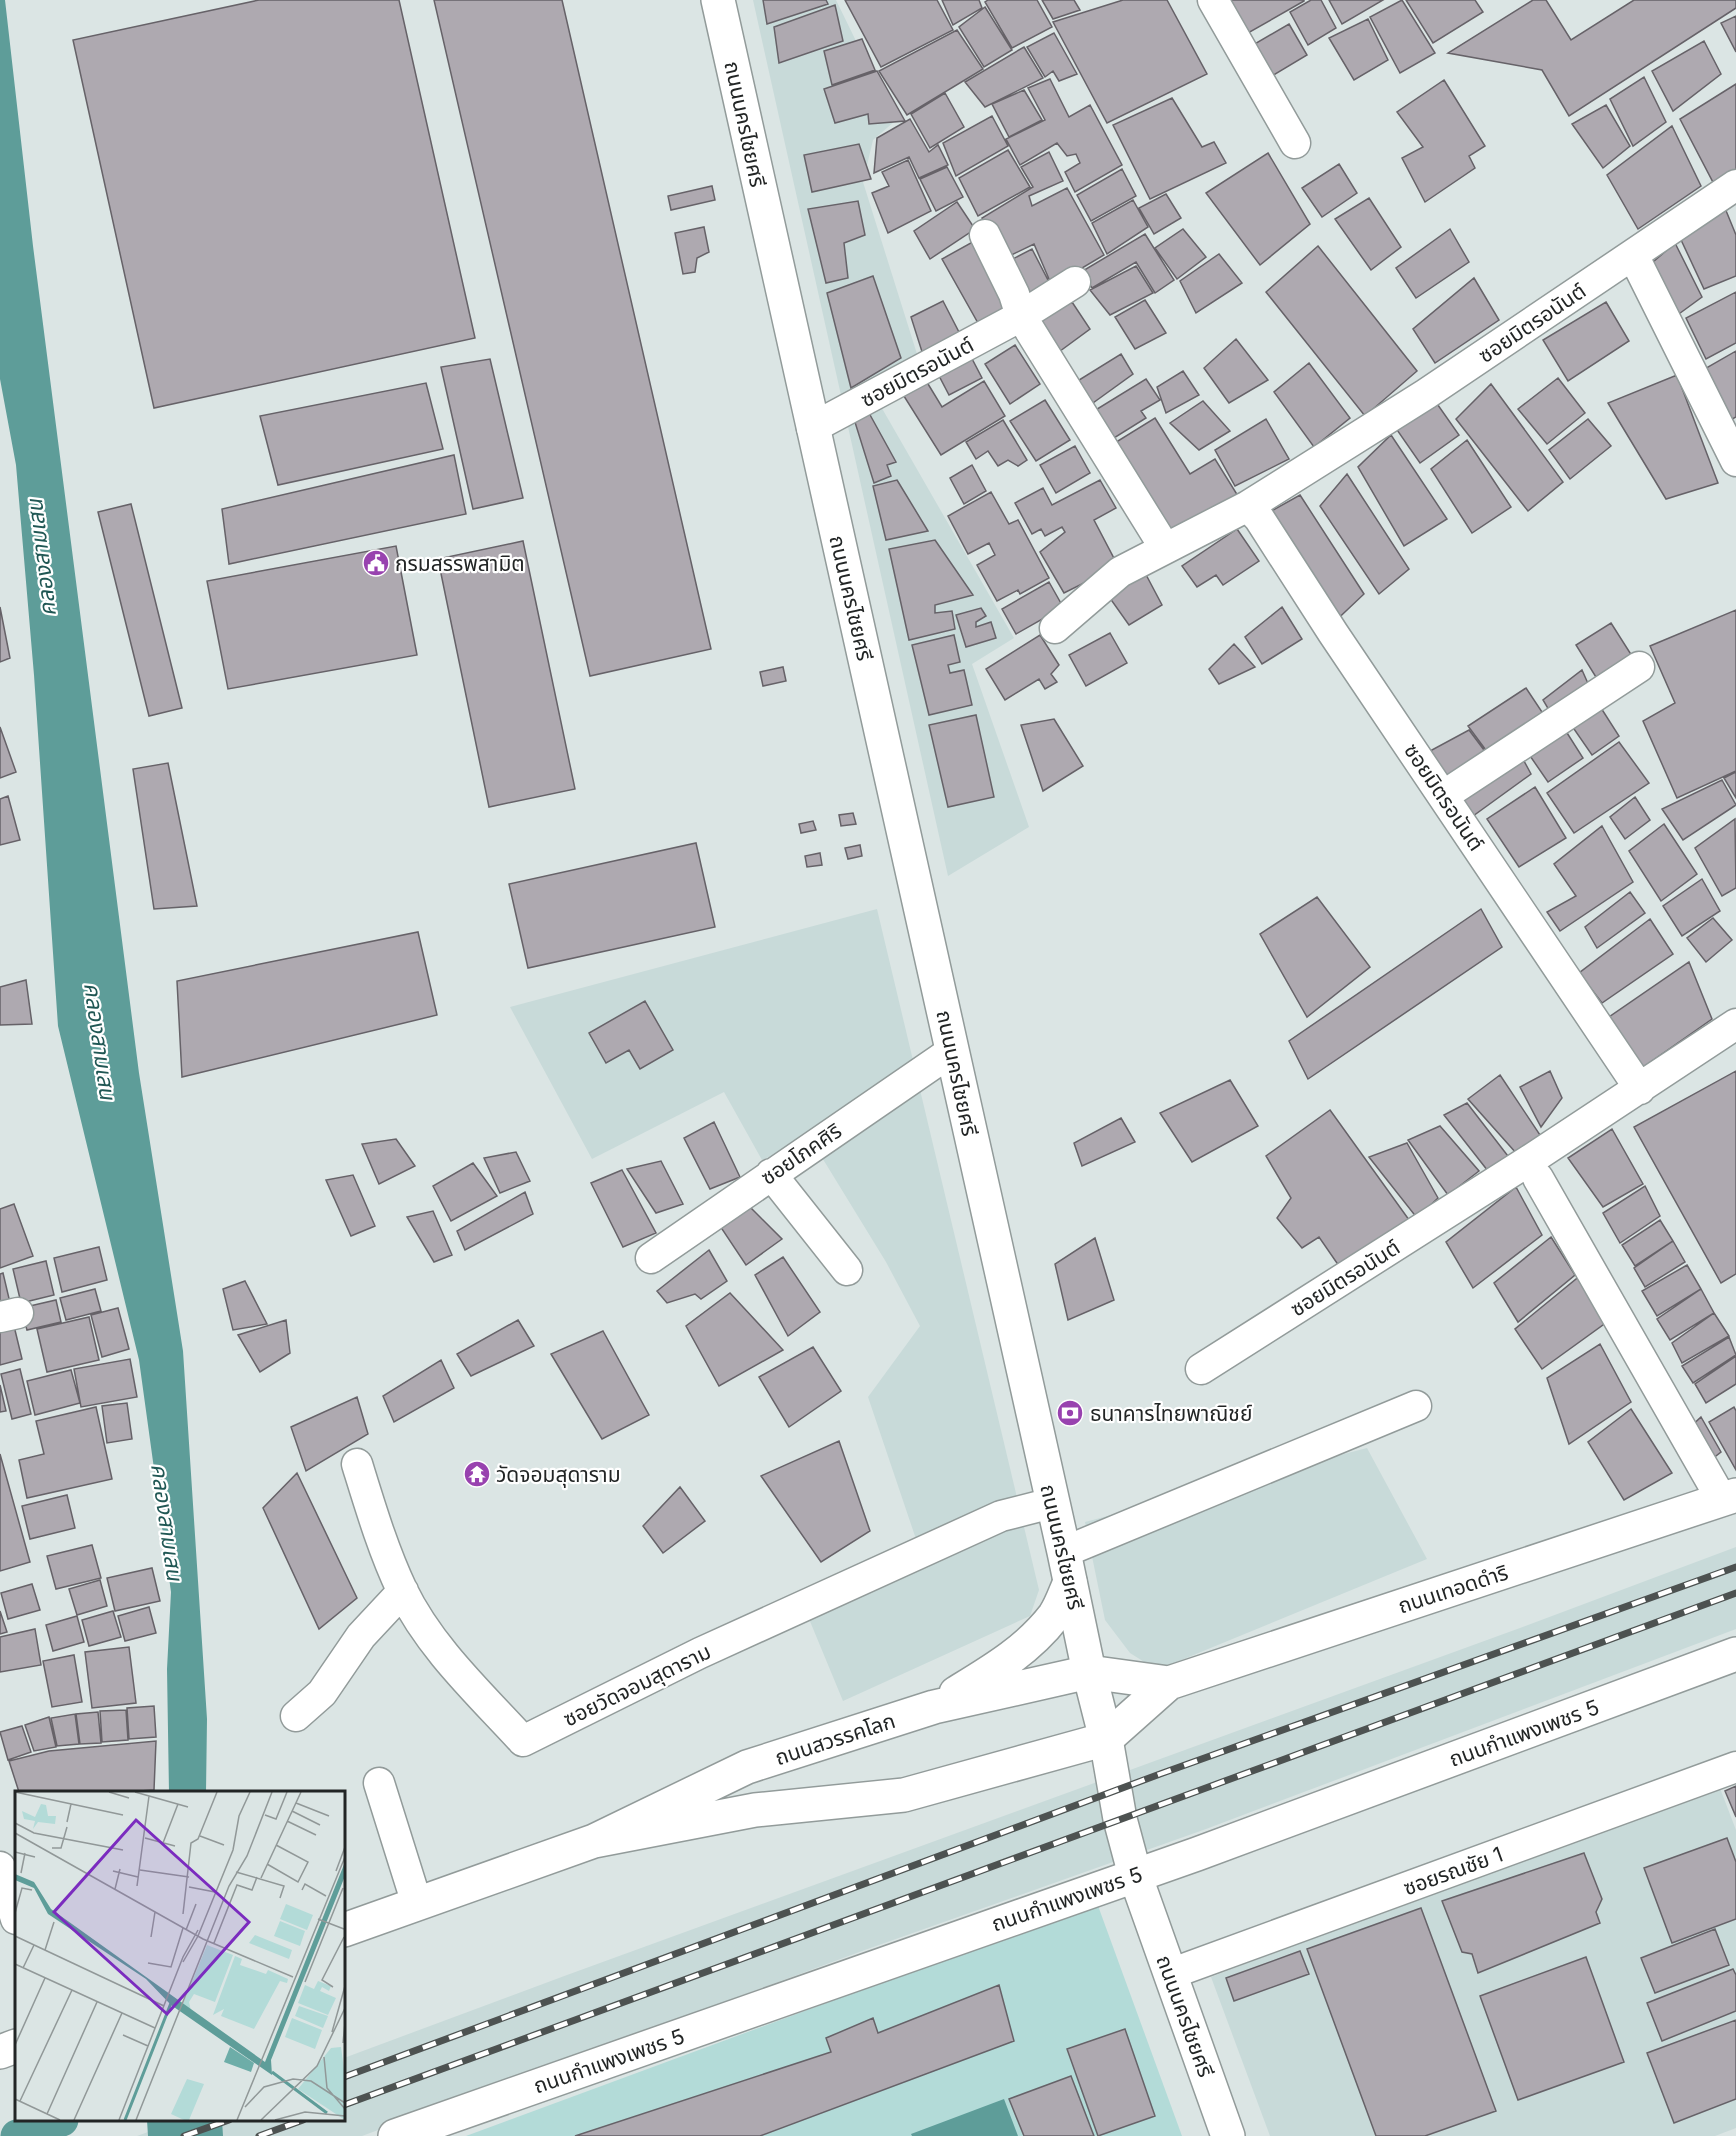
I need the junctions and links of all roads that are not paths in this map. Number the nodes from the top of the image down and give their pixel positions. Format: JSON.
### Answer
{"nodes":[{"id":1,"x":718,"y":0,"type":"edge"},
{"id":2,"x":1213,"y":0,"type":"edge"},
{"id":3,"x":1295,"y":143,"type":"dead end"},
{"id":4,"x":1736,"y":185,"type":"edge"},
{"id":5,"x":985,"y":235,"type":"dead end"},
{"id":6,"x":1633,"y":255,"type":"junction"},
{"id":7,"x":1075,"y":282,"type":"dead end"},
{"id":8,"x":1021,"y":316,"type":"junction"},
{"id":9,"x":813,"y":428,"type":"junction"},
{"id":10,"x":1736,"y":461,"type":"edge"},
{"id":11,"x":1248,"y":506,"type":"junction"},
{"id":12,"x":1165,"y":548,"type":"junction"},
{"id":13,"x":1055,"y":628,"type":"dead end"},
{"id":14,"x":1639,"y":667,"type":"dead end"},
{"id":15,"x":1443,"y":796,"type":"junction"},
{"id":16,"x":1736,"y":1024,"type":"edge"},
{"id":17,"x":952,"y":1051,"type":"junction"},
{"id":18,"x":1640,"y":1089,"type":"junction"},
{"id":19,"x":771,"y":1174,"type":"junction"},
{"id":20,"x":1538,"y":1178,"type":"dead end"},
{"id":21,"x":651,"y":1258,"type":"dead end"},
{"id":22,"x":847,"y":1270,"type":"dead end"},
{"id":23,"x":1201,"y":1369,"type":"dead end"},
{"id":24,"x":1416,"y":1406,"type":"dead end"},
{"id":25,"x":357,"y":1464,"type":"dead end"},
{"id":26,"x":1729,"y":1497,"type":"edge"},
{"id":27,"x":1052,"y":1503,"type":"junction"},
{"id":28,"x":1067,"y":1567,"type":"junction"},
{"id":29,"x":403,"y":1591,"type":"junction"},
{"id":30,"x":1736,"y":1654,"type":"edge"},
{"id":31,"x":1089,"y":1672,"type":"junction"},
{"id":32,"x":1169,"y":1683,"type":"junction"},
{"id":33,"x":934,"y":1707,"type":"junction"},
{"id":34,"x":296,"y":1716,"type":"dead end"},
{"id":35,"x":1106,"y":1739,"type":"junction"},
{"id":36,"x":1736,"y":1767,"type":"edge"},
{"id":37,"x":379,"y":1783,"type":"dead end"},
{"id":38,"x":594,"y":1841,"type":"junction"},
{"id":39,"x":0,"y":1867,"type":"edge"},
{"id":40,"x":1135,"y":1875,"type":"junction"},
{"id":41,"x":417,"y":1904,"type":"junction"},
{"id":42,"x":15,"y":1916,"type":"edge"},
{"id":43,"x":345,"y":1930,"type":"edge"},
{"id":44,"x":1170,"y":1974,"type":"junction"},
{"id":45,"x":15,"y":2046,"type":"edge"},
{"id":46,"x":0,"y":2052,"type":"edge"},
{"id":47,"x":395,"y":2136,"type":"edge"},
{"id":48,"x":1228,"y":2136,"type":"edge"}],
"edges":[{"from":1,"to":9,"type":"street","name":"ถนนนครไชยศรี"},
{"from":2,"to":3,"type":"street"},
{"from":4,"to":6,"type":"street","name":"ซอยมิตรอนันต์"},
{"from":5,"to":8,"type":"street"},
{"from":6,"to":10,"type":"street"},
{"from":6,"to":11,"type":"street","name":"ซอยมิตรอนันต์"},
{"from":7,"to":8,"type":"street","name":"ซอยมิตรอนันต์"},
{"from":8,"to":9,"type":"street","name":"ซอยมิตรอนันต์"},
{"from":8,"to":12,"type":"street"},
{"from":9,"to":17,"type":"street","name":"ถนนนครไชยศรี"},
{"from":11,"to":12,"type":"street","name":"ซอยมิตรอนันต์"},
{"from":11,"to":15,"type":"street","name":"ซอยมิตรอนันต์"},
{"from":12,"to":13,"type":"street","name":"ซอยมิตรอนันต์"},
{"from":14,"to":15,"type":"street"},
{"from":15,"to":18,"type":"street","name":"ซอยมิตรอนันต์"},
{"from":16,"to":18,"type":"street","name":"ซอยมิตรอนันต์"},
{"from":17,"to":19,"type":"street","name":"ซอยโภคศิริ"},
{"from":17,"to":27,"type":"street","name":"ถนนนครไชยศรี"},
{"from":18,"to":23,"type":"street","name":"ซอยมิตรอนันต์"},
{"from":19,"to":21,"type":"street","name":"ซอยโภคศิริ"},
{"from":19,"to":22,"type":"street"},
{"from":20,"to":26,"type":"street"},
{"from":24,"to":28,"type":"street"},
{"from":25,"to":29,"type":"street","name":"ซอยวัดจอมสุดาราม"},
{"from":26,"to":32,"type":"street","name":"ถนนเทอดดำริ"},
{"from":27,"to":28,"type":"street","name":"ถนนนครไชยศรี"},
{"from":27,"to":29,"type":"street","name":"ซอยวัดจอมสุดาราม"},
{"from":28,"to":31,"type":"street","name":"ถนนนครไชยศรี"},
{"from":28,"to":33,"type":"street"},
{"from":29,"to":34,"type":"street"},
{"from":30,"to":40,"type":"street","name":"ถนนกำแพงเพชร 5"},
{"from":31,"to":32,"type":"street","name":"ถนนเทอดดำริ"},
{"from":31,"to":33,"type":"street","name":"ถนนสวรรคโลก"},
{"from":31,"to":35,"type":"street","name":"ถนนนครไชยศรี"},
{"from":32,"to":35,"type":"street","name":"ถนนเทอดดำริ"},
{"from":33,"to":38,"type":"street","name":"ถนนสวรรคโลก"},
{"from":35,"to":38,"type":"street","name":"ถนนสวรรคโลก"},
{"from":35,"to":40,"type":"street","name":"ถนนนครไชยศรี"},
{"from":36,"to":44,"type":"street","name":"ซอยรณชัย 1"},
{"from":37,"to":41,"type":"street"},
{"from":38,"to":41,"type":"street","name":"ถนนสวรรคโลก"},
{"from":39,"to":42,"type":"street"},
{"from":40,"to":44,"type":"street","name":"ถนนนครไชยศรี"},
{"from":40,"to":47,"type":"street","name":"ถนนกำแพงเพชร 5"},
{"from":41,"to":43,"type":"street","name":"ถนนสวรรคโลก"},
{"from":44,"to":48,"type":"street","name":"ถนนนครไชยศรี"},
{"from":45,"to":46,"type":"street"}]}
